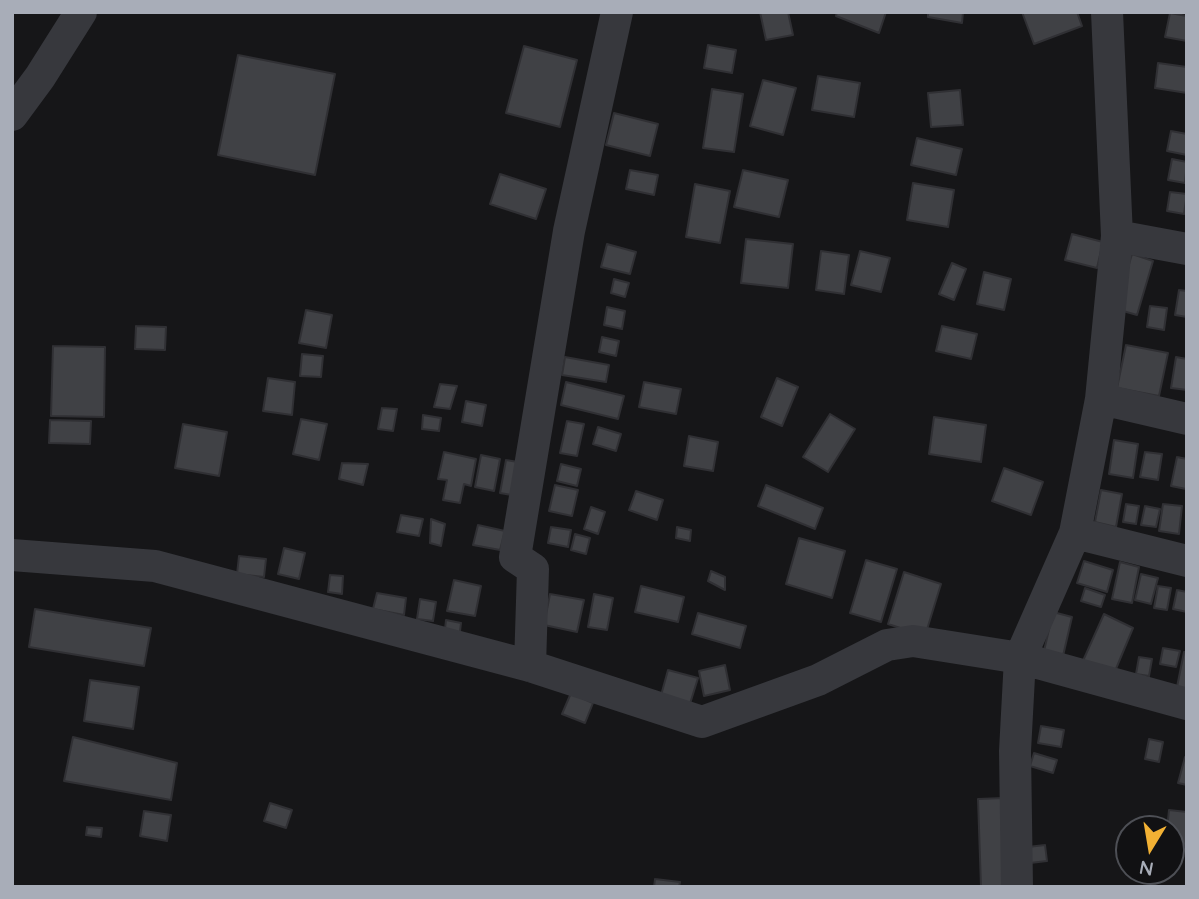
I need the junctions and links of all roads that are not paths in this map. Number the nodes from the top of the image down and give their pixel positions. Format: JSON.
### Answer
{"nodes":[{"id":1,"x":80,"y":12,"type":"edge"},
{"id":2,"x":617,"y":12,"type":"edge"},
{"id":3,"x":1107,"y":12,"type":"edge"},
{"id":4,"x":12,"y":115,"type":"edge"},
{"id":5,"x":1117,"y":236,"type":"junction"},
{"id":6,"x":1187,"y":249,"type":"edge"},
{"id":7,"x":1101,"y":399,"type":"junction"},
{"id":8,"x":1187,"y":419,"type":"edge"},
{"id":9,"x":1075,"y":533,"type":"junction"},
{"id":10,"x":12,"y":555,"type":"edge"},
{"id":11,"x":1187,"y":561,"type":"edge"},
{"id":12,"x":1020,"y":658,"type":"junction"},
{"id":13,"x":530,"y":666,"type":"junction"},
{"id":14,"x":1187,"y":704,"type":"edge"},
{"id":15,"x":1017,"y":887,"type":"edge"}],
"edges":[{"from":1,"to":4,"type":"street"},
{"from":2,"to":13,"type":"street"},
{"from":3,"to":5,"type":"street"},
{"from":5,"to":6,"type":"street"},
{"from":5,"to":7,"type":"street"},
{"from":7,"to":8,"type":"street"},
{"from":7,"to":9,"type":"street"},
{"from":9,"to":11,"type":"street"},
{"from":9,"to":12,"type":"street"},
{"from":10,"to":13,"type":"street"},
{"from":12,"to":13,"type":"street"},
{"from":12,"to":14,"type":"street"},
{"from":12,"to":15,"type":"street"}]}
